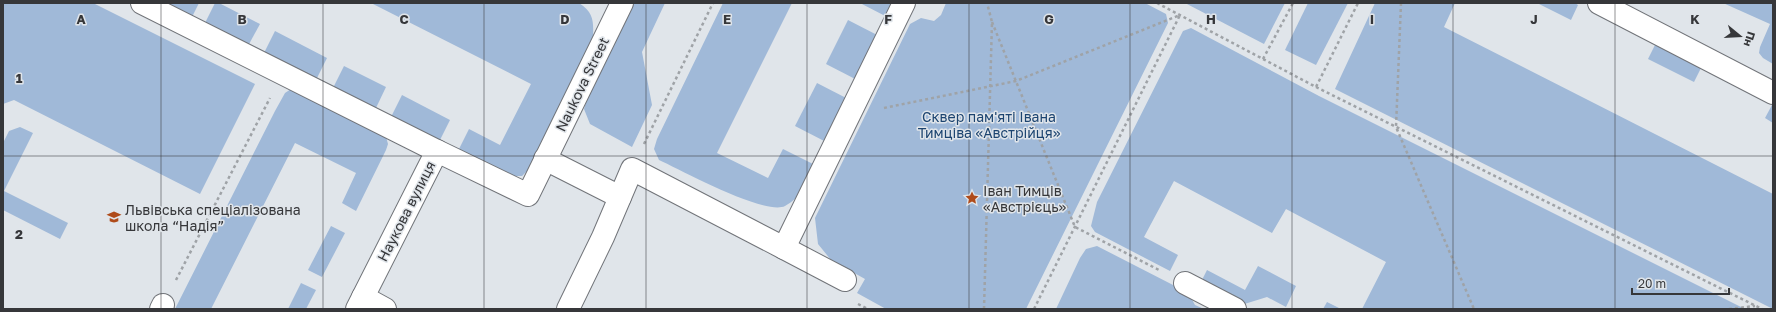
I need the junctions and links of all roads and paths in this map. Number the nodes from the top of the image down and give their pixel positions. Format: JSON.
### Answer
{"nodes":[{"id":1,"x":142,"y":3,"type":"edge"},
{"id":2,"x":713,"y":3,"type":"edge"},
{"id":3,"x":904,"y":3,"type":"edge"},
{"id":4,"x":987,"y":3,"type":"edge"},
{"id":5,"x":1157,"y":3,"type":"edge"},
{"id":6,"x":1292,"y":3,"type":"edge"},
{"id":7,"x":1358,"y":3,"type":"edge"},
{"id":8,"x":1401,"y":3,"type":"edge"},
{"id":9,"x":1599,"y":3,"type":"edge"},
{"id":10,"x":616,"y":5,"type":"edge"},
{"id":11,"x":1180,"y":15,"type":"junction"},
{"id":12,"x":992,"y":22,"type":"junction"},
{"id":13,"x":1263,"y":59,"type":"junction"},
{"id":14,"x":283,"y":74,"type":"junction"},
{"id":15,"x":1016,"y":80,"type":"junction"},
{"id":16,"x":990,"y":85,"type":"junction"},
{"id":17,"x":1316,"y":87,"type":"junction"},
{"id":18,"x":1773,"y":93,"type":"edge"},
{"id":19,"x":849,"y":116,"type":"junction"},
{"id":20,"x":1396,"y":127,"type":"junction"},
{"id":21,"x":437,"y":151,"type":"junction"},
{"id":22,"x":545,"y":159,"type":"junction"},
{"id":23,"x":632,"y":169,"type":"junction"},
{"id":24,"x":620,"y":197,"type":"junction"},
{"id":25,"x":1075,"y":227,"type":"junction"},
{"id":26,"x":784,"y":248,"type":"junction"},
{"id":27,"x":845,"y":280,"type":"dead end"},
{"id":28,"x":1185,"y":283,"type":"joint"},
{"id":29,"x":360,"y":303,"type":"edge"},
{"id":30,"x":1755,"y":306,"type":"junction"},
{"id":31,"x":162,"y":307,"type":"edge"},
{"id":32,"x":385,"y":309,"type":"edge"},
{"id":33,"x":568,"y":309,"type":"edge"},
{"id":34,"x":984,"y":309,"type":"edge"},
{"id":35,"x":1034,"y":309,"type":"edge"},
{"id":36,"x":1235,"y":309,"type":"edge"},
{"id":37,"x":1474,"y":309,"type":"edge"},
{"id":38,"x":1729,"y":309,"type":"edge"},
{"id":39,"x":1762,"y":309,"type":"edge"}],
"edges":[{"from":1,"to":14,"type":"lane"},
{"from":2,"to":23,"type":"path"},
{"from":3,"to":19,"type":"lane"},
{"from":4,"to":12,"type":"path"},
{"from":5,"to":11,"type":"path"},
{"from":6,"to":13,"type":"path"},
{"from":7,"to":17,"type":"path"},
{"from":8,"to":20,"type":"path"},
{"from":9,"to":18,"type":"lane"},
{"from":10,"to":22,"type":"lane","name":"Naukova Street"},
{"from":11,"to":13,"type":"path"},
{"from":11,"to":15,"type":"path"},
{"from":11,"to":25,"type":"path"},
{"from":12,"to":15,"type":"path"},
{"from":12,"to":16,"type":"path"},
{"from":13,"to":17,"type":"path"},
{"from":14,"to":21,"type":"lane"},
{"from":14,"to":31,"type":"path"},
{"from":15,"to":16,"type":"path"},
{"from":15,"to":25,"type":"path"},
{"from":16,"to":19,"type":"path"},
{"from":16,"to":34,"type":"path"},
{"from":17,"to":20,"type":"path"},
{"from":19,"to":26,"type":"lane"},
{"from":20,"to":30,"type":"path"},
{"from":20,"to":37,"type":"path"},
{"from":21,"to":22,"type":"lane","name":"Naukova Street"},
{"from":21,"to":29,"type":"lane","name":"Наукова вулиця"},
{"from":22,"to":24,"type":"lane"},
{"from":23,"to":24,"type":"lane"},
{"from":23,"to":26,"type":"lane"},
{"from":24,"to":33,"type":"lane"},
{"from":25,"to":28,"type":"path"},
{"from":25,"to":35,"type":"path"},
{"from":26,"to":27,"type":"lane"},
{"from":28,"to":36,"type":"lane"},
{"from":29,"to":32,"type":"lane","name":"Наукова вулиця"},
{"from":30,"to":38,"type":"path"},
{"from":30,"to":39,"type":"path"}]}
